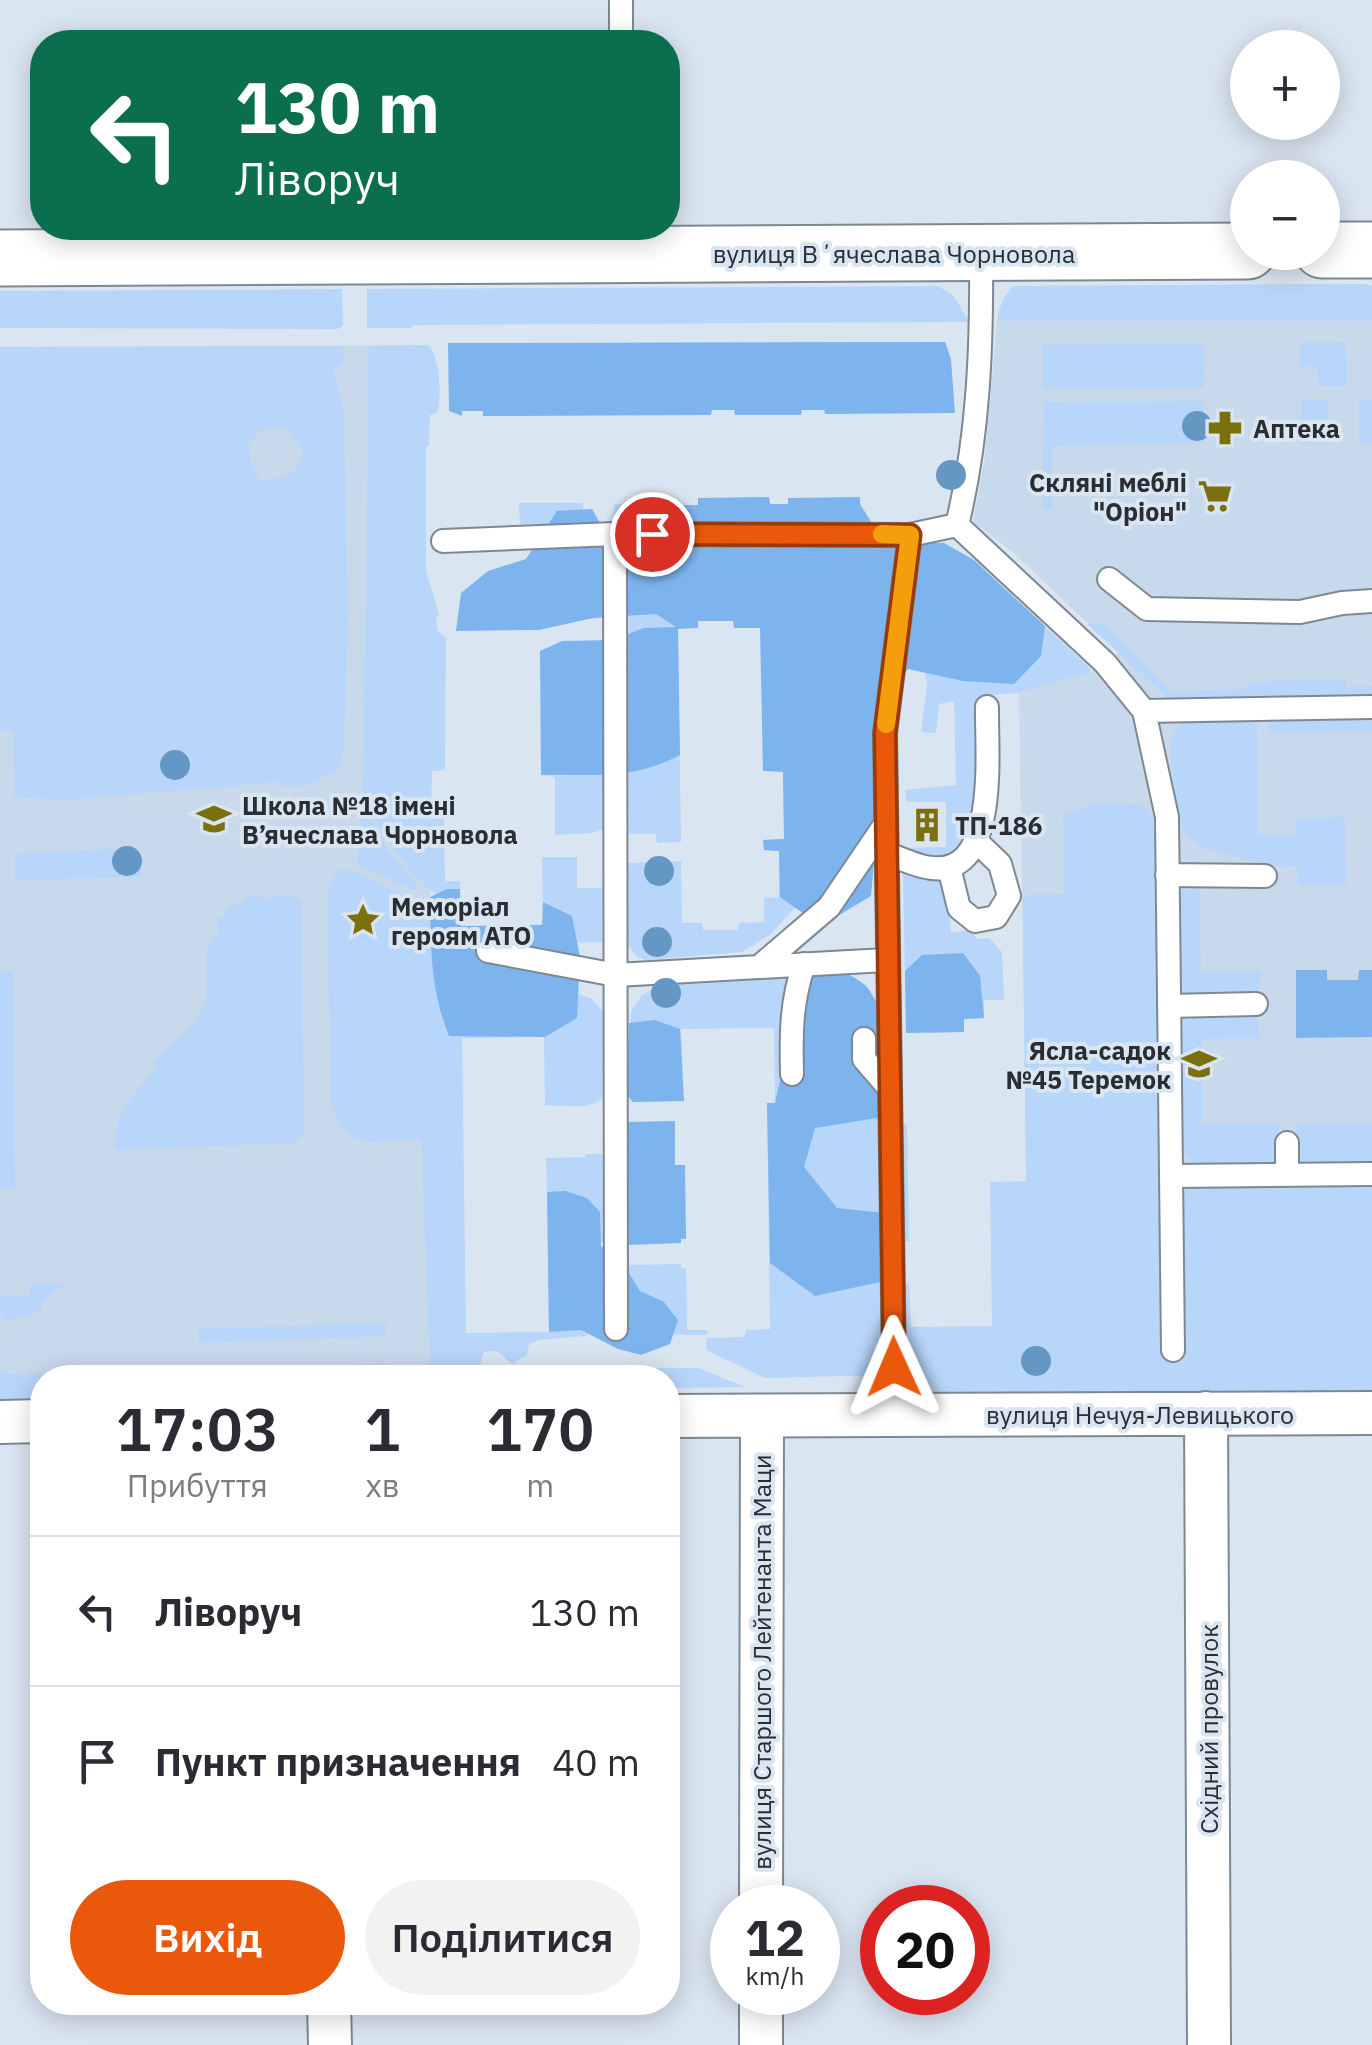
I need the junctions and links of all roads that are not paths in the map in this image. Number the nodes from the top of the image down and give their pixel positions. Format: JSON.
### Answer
{"nodes":[{"id":1,"x":620,"y":0,"type":"edge"},
{"id":2,"x":621,"y":30,"type":"edge"},
{"id":3,"x":622,"y":241,"type":"edge"},
{"id":4,"x":1340,"y":250,"type":"edge"},
{"id":5,"x":1372,"y":250,"type":"edge"},
{"id":6,"x":1230,"y":251,"type":"edge"},
{"id":7,"x":981,"y":252,"type":"junction"},
{"id":8,"x":0,"y":258,"type":"edge"},
{"id":9,"x":957,"y":524,"type":"junction"},
{"id":10,"x":615,"y":534,"type":"junction"},
{"id":11,"x":910,"y":535,"type":"junction"},
{"id":12,"x":443,"y":541,"type":"dead end"},
{"id":13,"x":1109,"y":579,"type":"dead end"},
{"id":14,"x":1372,"y":602,"type":"edge"},
{"id":15,"x":987,"y":707,"type":"dead end"},
{"id":16,"x":1372,"y":707,"type":"edge"},
{"id":17,"x":1144,"y":711,"type":"junction"},
{"id":18,"x":886,"y":823,"type":"junction"},
{"id":19,"x":977,"y":842,"type":"junction"},
{"id":20,"x":886,"y":853,"type":"junction"},
{"id":21,"x":949,"y":866,"type":"junction"},
{"id":22,"x":1167,"y":875,"type":"junction"},
{"id":23,"x":1265,"y":876,"type":"dead end"},
{"id":24,"x":488,"y":951,"type":"dead end"},
{"id":25,"x":886,"y":960,"type":"junction"},
{"id":26,"x":804,"y":964,"type":"junction"},
{"id":27,"x":760,"y":966,"type":"junction"},
{"id":28,"x":616,"y":975,"type":"junction"},
{"id":29,"x":1256,"y":1004,"type":"dead end"},
{"id":30,"x":1169,"y":1006,"type":"junction"},
{"id":31,"x":864,"y":1039,"type":"dead end"},
{"id":32,"x":792,"y":1074,"type":"dead end"},
{"id":33,"x":889,"y":1088,"type":"junction"},
{"id":34,"x":1287,"y":1142,"type":"dead end"},
{"id":35,"x":1372,"y":1174,"type":"edge"},
{"id":36,"x":1288,"y":1175,"type":"junction"},
{"id":37,"x":1171,"y":1176,"type":"junction"},
{"id":38,"x":616,"y":1329,"type":"dead end"},
{"id":39,"x":1173,"y":1350,"type":"dead end"},
{"id":40,"x":894,"y":1367,"type":"dead end"},
{"id":41,"x":1372,"y":1412,"type":"edge"},
{"id":42,"x":1206,"y":1414,"type":"junction"},
{"id":43,"x":680,"y":1416,"type":"edge"},
{"id":44,"x":762,"y":1416,"type":"junction"},
{"id":45,"x":30,"y":1421,"type":"edge"},
{"id":46,"x":0,"y":1422,"type":"edge"},
{"id":47,"x":761,"y":1885,"type":"edge"},
{"id":48,"x":329,"y":2015,"type":"edge"},
{"id":49,"x":761,"y":2015,"type":"edge"},
{"id":50,"x":330,"y":2045,"type":"edge"},
{"id":51,"x":761,"y":2045,"type":"edge"},
{"id":52,"x":1210,"y":2045,"type":"edge"}],
"edges":[{"from":1,"to":2,"type":"lane"},
{"from":3,"to":7,"type":"main road","name":"вулиця Вʼячеслава Чорновола"},
{"from":3,"to":8,"type":"main road","name":"вулиця Вʼячеслава Чорновола"},
{"from":4,"to":5,"type":"main road"},
{"from":6,"to":7,"type":"main road","name":"вулиця Вʼячеслава Чорновола"},
{"from":7,"to":9,"type":"lane"},
{"from":9,"to":11,"type":"lane"},
{"from":9,"to":17,"type":"lane"},
{"from":10,"to":11,"type":"lane"},
{"from":10,"to":12,"type":"lane"},
{"from":10,"to":28,"type":"lane"},
{"from":11,"to":18,"type":"lane"},
{"from":13,"to":14,"type":"lane"},
{"from":15,"to":19,"type":"lane"},
{"from":16,"to":17,"type":"lane"},
{"from":17,"to":22,"type":"lane"},
{"from":18,"to":20,"type":"lane"},
{"from":18,"to":27,"type":"lane"},
{"from":19,"to":21,"type":"lane"},
{"from":19,"to":21,"type":"lane"},
{"from":20,"to":21,"type":"lane"},
{"from":20,"to":25,"type":"lane"},
{"from":22,"to":23,"type":"lane"},
{"from":22,"to":30,"type":"lane"},
{"from":24,"to":28,"type":"lane"},
{"from":25,"to":26,"type":"lane"},
{"from":25,"to":33,"type":"lane"},
{"from":26,"to":27,"type":"lane"},
{"from":26,"to":32,"type":"lane"},
{"from":27,"to":28,"type":"lane"},
{"from":28,"to":38,"type":"lane"},
{"from":29,"to":30,"type":"lane"},
{"from":30,"to":37,"type":"lane"},
{"from":31,"to":33,"type":"lane"},
{"from":33,"to":40,"type":"lane"},
{"from":34,"to":36,"type":"lane"},
{"from":35,"to":36,"type":"lane"},
{"from":36,"to":37,"type":"lane"},
{"from":37,"to":39,"type":"lane"},
{"from":41,"to":42,"type":"street","name":"вулиця Нечуя-Левицького"},
{"from":42,"to":44,"type":"street","name":"вулиця Нечуя-Левицького"},
{"from":42,"to":52,"type":"street","name":"Східний провулок"},
{"from":43,"to":44,"type":"street","name":"вулиця Нечуя-Левицького"},
{"from":44,"to":47,"type":"street","name":"вулиця Старшого Лейтенанта Маци"},
{"from":45,"to":46,"type":"street"},
{"from":48,"to":50,"type":"street"},
{"from":49,"to":51,"type":"street"}]}
